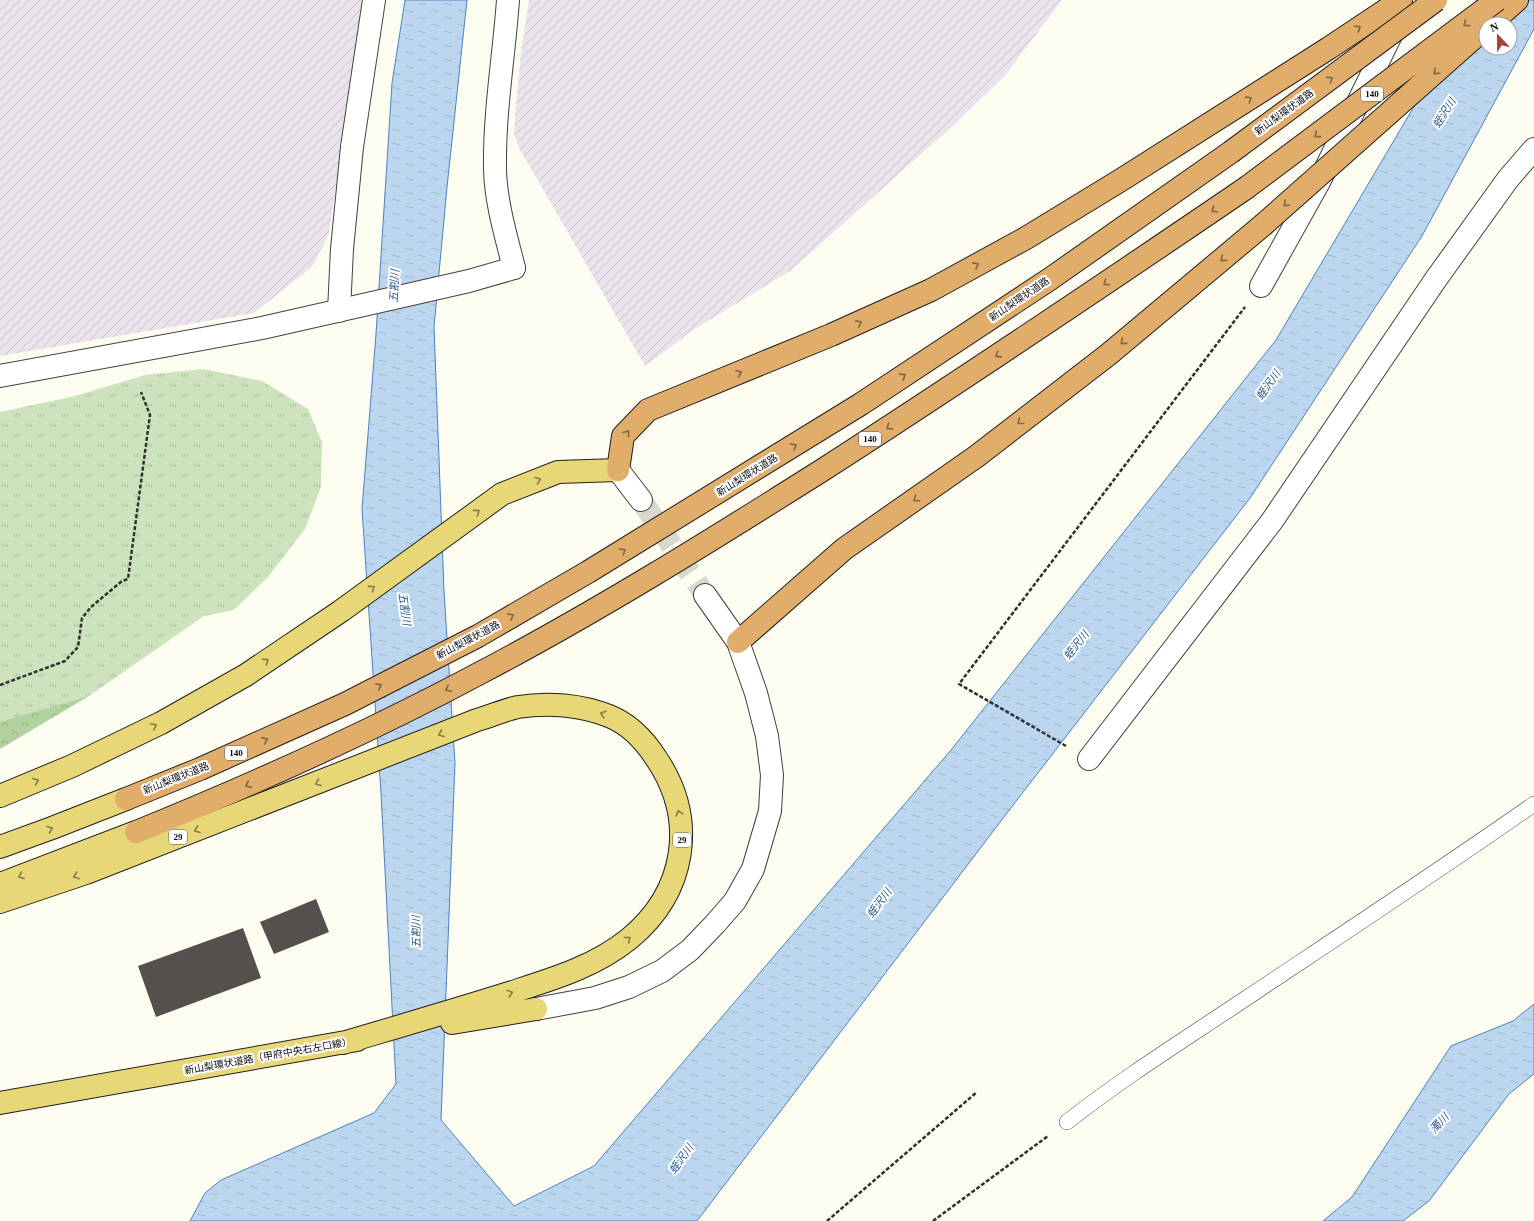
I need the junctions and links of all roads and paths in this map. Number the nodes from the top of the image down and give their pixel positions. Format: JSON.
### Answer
{"nodes":[{"id":1,"x":374,"y":0,"type":"edge"},
{"id":2,"x":508,"y":0,"type":"edge"},
{"id":3,"x":1401,"y":0,"type":"edge"},
{"id":4,"x":1408,"y":0,"type":"edge"},
{"id":5,"x":1436,"y":0,"type":"edge"},
{"id":6,"x":1497,"y":0,"type":"edge"},
{"id":7,"x":1517,"y":0,"type":"edge"},
{"id":8,"x":1499,"y":16,"type":"edge"},
{"id":9,"x":1478,"y":34,"type":"edge"},
{"id":10,"x":1534,"y":149,"type":"edge"},
{"id":11,"x":1261,"y":286,"type":"joint"},
{"id":12,"x":348,"y":308,"type":"junction"},
{"id":13,"x":0,"y":376,"type":"edge"},
{"id":14,"x":141,"y":392,"type":"dead end"},
{"id":15,"x":618,"y":470,"type":"junction"},
{"id":16,"x":641,"y":500,"type":"tunnel mouth"},
{"id":17,"x":705,"y":596,"type":"tunnel mouth"},
{"id":18,"x":738,"y":642,"type":"junction"},
{"id":19,"x":0,"y":685,"type":"edge"},
{"id":20,"x":1089,"y":759,"type":"joint"},
{"id":21,"x":0,"y":796,"type":"edge"},
{"id":22,"x":126,"y":798,"type":"joint"},
{"id":23,"x":1534,"y":804,"type":"edge"},
{"id":24,"x":136,"y":832,"type":"joint"},
{"id":25,"x":0,"y":847,"type":"edge"},
{"id":26,"x":0,"y":884,"type":"edge"},
{"id":27,"x":0,"y":902,"type":"edge"},
{"id":28,"x":536,"y":1009,"type":"joint"},
{"id":29,"x":474,"y":1012,"type":"junction"},
{"id":30,"x":977,"y":1092,"type":"dead end"},
{"id":31,"x":0,"y":1103,"type":"edge"},
{"id":32,"x":1067,"y":1122,"type":"joint"},
{"id":33,"x":827,"y":1221,"type":"edge"},
{"id":34,"x":933,"y":1221,"type":"edge"}],
"edges":[{"from":1,"to":12,"type":"street"},
{"from":2,"to":12,"type":"street"},
{"from":15,"to":3,"type":"highway","one_way":true},
{"from":4,"to":11,"type":"street"},
{"from":22,"to":5,"type":"highway","name":"新山梨環状道路","number":"140","one_way":true,"bridge":true},
{"from":6,"to":24,"type":"highway","number":"140","one_way":true,"bridge":true},
{"from":7,"to":8,"type":"highway"},
{"from":9,"to":18,"type":"highway","one_way":true,"bridge":true},
{"from":10,"to":20,"type":"street"},
{"from":11,"to":20,"type":"path"},
{"from":12,"to":13,"type":"street"},
{"from":14,"to":19,"type":"path"},
{"from":15,"to":16,"type":"street"},
{"from":21,"to":15,"type":"main road","one_way":true},
{"from":17,"to":18,"type":"street"},
{"from":18,"to":28,"type":"street"},
{"from":25,"to":22,"type":"main road","name":"新山梨環状道路","one_way":true},
{"from":23,"to":32,"type":"lane"},
{"from":24,"to":26,"type":"main road","one_way":true},
{"from":29,"to":27,"type":"main road","number":"29","one_way":true},
{"from":28,"to":29,"type":"main road","number":"29"},
{"from":29,"to":31,"type":"main road","name":"新山梨環状道路（甲府中央右左口線）","number":"29"},
{"from":30,"to":33,"type":"path"},
{"from":32,"to":34,"type":"path"}]}
